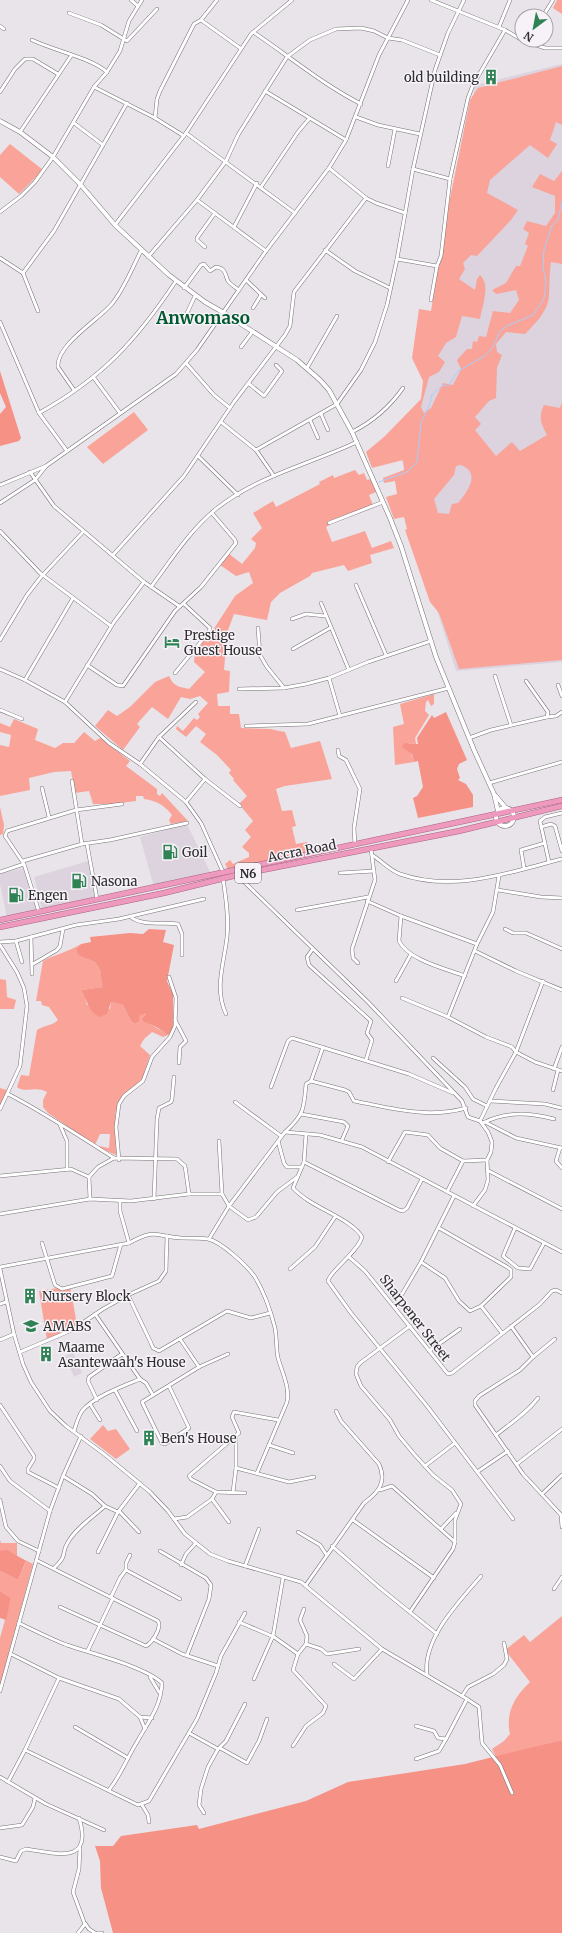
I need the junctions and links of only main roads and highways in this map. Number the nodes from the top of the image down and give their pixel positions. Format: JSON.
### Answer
{"nodes":[{"id":1,"x":562,"y":800,"type":"edge"},
{"id":2,"x":562,"y":806,"type":"edge"},
{"id":3,"x":426,"y":830,"type":"junction"},
{"id":4,"x":426,"y":838,"type":"junction"},
{"id":5,"x":0,"y":920,"type":"edge"},
{"id":6,"x":0,"y":927,"type":"edge"}],
"edges":[{"from":1,"to":3,"type":"highway","name":"Accra Road","number":"N6"},
{"from":2,"to":4,"type":"highway","name":"Accra Road","number":"N6"},
{"from":3,"to":4,"type":"highway"},
{"from":3,"to":5,"type":"highway","name":"Accra Road","number":"N6"},
{"from":4,"to":6,"type":"highway","name":"Accra Road","number":"N6"}]}
